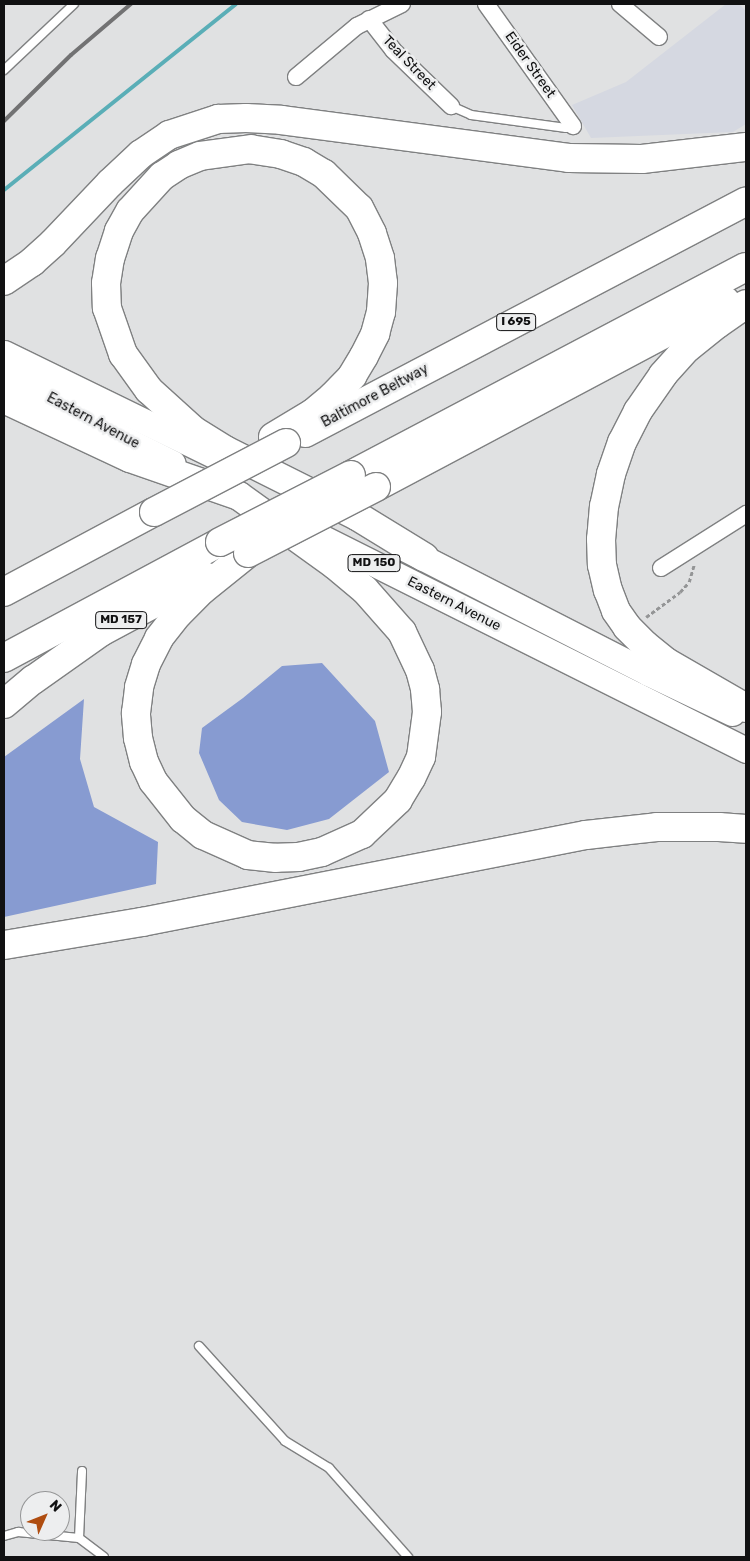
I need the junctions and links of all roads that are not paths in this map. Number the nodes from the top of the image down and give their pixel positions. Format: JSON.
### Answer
{"nodes":[{"id":1,"x":74,"y":4,"type":"edge"},
{"id":2,"x":402,"y":4,"type":"edge"},
{"id":3,"x":486,"y":4,"type":"edge"},
{"id":4,"x":620,"y":4,"type":"edge"},
{"id":5,"x":369,"y":19,"type":"junction"},
{"id":6,"x":659,"y":36,"type":"dead end"},
{"id":7,"x":4,"y":70,"type":"edge"},
{"id":8,"x":296,"y":77,"type":"dead end"},
{"id":9,"x":451,"y":106,"type":"joint"},
{"id":10,"x":573,"y":126,"type":"joint"},
{"id":11,"x":746,"y":147,"type":"edge"},
{"id":12,"x":746,"y":201,"type":"edge"},
{"id":13,"x":746,"y":267,"type":"edge"},
{"id":14,"x":4,"y":281,"type":"edge"},
{"id":15,"x":746,"y":291,"type":"edge"},
{"id":16,"x":746,"y":304,"type":"edge"},
{"id":17,"x":4,"y":353,"type":"edge"},
{"id":18,"x":4,"y":372,"type":"edge"},
{"id":19,"x":4,"y":399,"type":"edge"},
{"id":20,"x":280,"y":440,"type":"junction"},
{"id":21,"x":239,"y":496,"type":"junction"},
{"id":22,"x":746,"y":514,"type":"edge"},
{"id":23,"x":248,"y":553,"type":"junction"},
{"id":24,"x":424,"y":558,"type":"junction"},
{"id":25,"x":55,"y":563,"type":"junction"},
{"id":26,"x":660,"y":568,"type":"dead end"},
{"id":27,"x":4,"y":581,"type":"edge"},
{"id":28,"x":4,"y":592,"type":"edge"},
{"id":29,"x":4,"y":658,"type":"edge"},
{"id":30,"x":4,"y":704,"type":"edge"},
{"id":31,"x":746,"y":708,"type":"edge"},
{"id":32,"x":746,"y":720,"type":"edge"},
{"id":33,"x":746,"y":750,"type":"edge"},
{"id":34,"x":746,"y":829,"type":"edge"},
{"id":35,"x":142,"y":922,"type":"junction"},
{"id":36,"x":4,"y":945,"type":"edge"},
{"id":37,"x":4,"y":956,"type":"edge"},
{"id":38,"x":199,"y":1346,"type":"dead end"},
{"id":39,"x":82,"y":1471,"type":"dead end"},
{"id":40,"x":4,"y":1536,"type":"edge"},
{"id":41,"x":78,"y":1538,"type":"junction"},
{"id":42,"x":104,"y":1557,"type":"edge"},
{"id":43,"x":408,"y":1557,"type":"edge"}],
"edges":[{"from":1,"to":7,"type":"lane"},
{"from":2,"to":5,"type":"street"},
{"from":3,"to":10,"type":"street","name":"Eider Street"},
{"from":4,"to":6,"type":"street"},
{"from":5,"to":8,"type":"street"},
{"from":5,"to":9,"type":"street","name":"Teal Street"},
{"from":9,"to":10,"type":"lane"},
{"from":11,"to":14,"type":"highway"},
{"from":12,"to":20,"type":"highway","name":"Baltimore Beltway","number":"I 695"},
{"from":13,"to":29,"type":"highway","bridge":true},
{"from":15,"to":23,"type":"highway","number":"MD 157","bridge":true},
{"from":16,"to":31,"type":"highway"},
{"from":17,"to":24,"type":"main road","name":"Eastern Avenue","number":"MD 150"},
{"from":18,"to":21,"type":"main road","name":"Eastern Avenue","number":"MD 150"},
{"from":19,"to":21,"type":"highway"},
{"from":20,"to":24,"type":"highway"},
{"from":20,"to":25,"type":"highway","name":"Baltimore Beltway","number":"I 695","bridge":true},
{"from":21,"to":23,"type":"highway"},
{"from":21,"to":33,"type":"main road","name":"Eastern Avenue","number":"MD 150"},
{"from":22,"to":26,"type":"street"},
{"from":23,"to":30,"type":"highway","number":"MD 157"},
{"from":24,"to":32,"type":"main road","name":"Eastern Avenue","number":"MD 150"},
{"from":25,"to":27,"type":"highway"},
{"from":25,"to":28,"type":"highway","name":"Baltimore Beltway","number":"I 695"},
{"from":34,"to":35,"type":"highway"},
{"from":35,"to":36,"type":"highway"},
{"from":35,"to":37,"type":"highway"},
{"from":38,"to":43,"type":"lane"},
{"from":39,"to":41,"type":"lane"},
{"from":40,"to":41,"type":"lane"},
{"from":41,"to":42,"type":"lane"}]}
